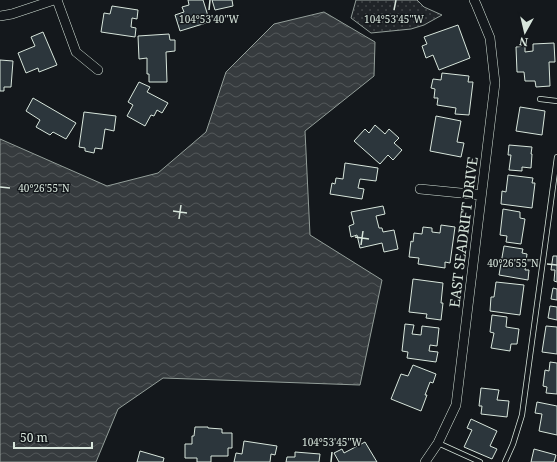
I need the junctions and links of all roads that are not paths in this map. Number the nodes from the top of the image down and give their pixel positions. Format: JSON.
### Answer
{"nodes":[{"id":1,"x":56,"y":0,"type":"edge"},
{"id":2,"x":474,"y":0,"type":"edge"},
{"id":3,"x":0,"y":16,"type":"edge"},
{"id":4,"x":98,"y":70,"type":"dead end"},
{"id":5,"x":540,"y":99,"type":"dead end"},
{"id":6,"x":557,"y":101,"type":"edge"},
{"id":7,"x":557,"y":157,"type":"edge"},
{"id":8,"x":420,"y":189,"type":"dead end"},
{"id":9,"x":481,"y":196,"type":"junction"},
{"id":10,"x":438,"y":443,"type":"junction"},
{"id":11,"x":425,"y":462,"type":"edge"},
{"id":12,"x":480,"y":462,"type":"edge"},
{"id":13,"x":505,"y":462,"type":"edge"}],
"edges":[{"from":1,"to":3,"type":"street"},
{"from":1,"to":4,"type":"street"},
{"from":2,"to":9,"type":"street","name":"EAST SEADRIFT DRIVE"},
{"from":5,"to":6,"type":"lane"},
{"from":7,"to":13,"type":"lane"},
{"from":8,"to":9,"type":"street"},
{"from":9,"to":10,"type":"street","name":"EAST SEADRIFT DRIVE"},
{"from":10,"to":11,"type":"street","name":"EAST SEADRIFT DRIVE"},
{"from":10,"to":12,"type":"lane"}]}
